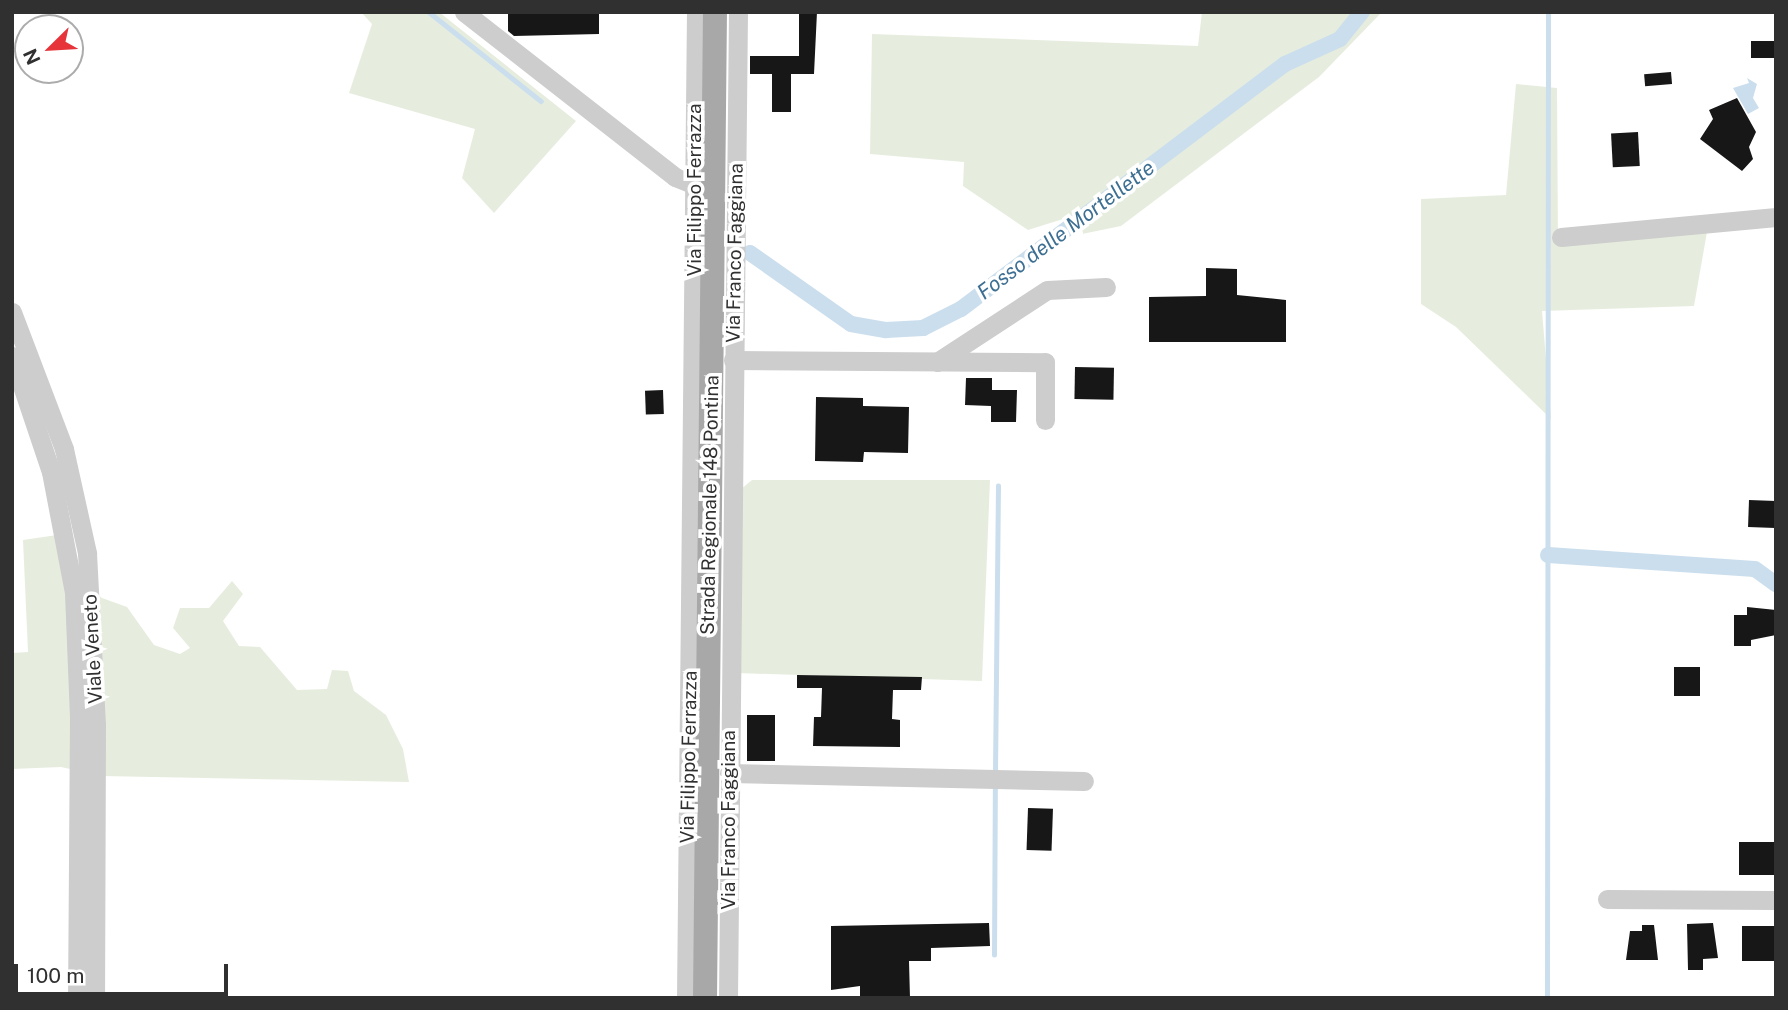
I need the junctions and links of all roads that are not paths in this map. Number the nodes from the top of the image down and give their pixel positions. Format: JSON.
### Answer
{"nodes":[{"id":1,"x":464,"y":12,"type":"edge"},
{"id":2,"x":696,"y":12,"type":"edge"},
{"id":3,"x":715,"y":12,"type":"edge"},
{"id":4,"x":737,"y":12,"type":"edge"},
{"id":5,"x":695,"y":185,"type":"junction"},
{"id":6,"x":1776,"y":217,"type":"edge"},
{"id":7,"x":1561,"y":237,"type":"dead end"},
{"id":8,"x":1106,"y":287,"type":"dead end"},
{"id":9,"x":12,"y":312,"type":"edge"},
{"id":10,"x":12,"y":356,"type":"edge"},
{"id":11,"x":733,"y":360,"type":"junction"},
{"id":12,"x":937,"y":362,"type":"junction"},
{"id":13,"x":1045,"y":420,"type":"dead end"},
{"id":14,"x":729,"y":773,"type":"junction"},
{"id":15,"x":1084,"y":781,"type":"dead end"},
{"id":16,"x":1607,"y":898,"type":"dead end"},
{"id":17,"x":1776,"y":900,"type":"edge"},
{"id":18,"x":77,"y":998,"type":"edge"},
{"id":19,"x":95,"y":998,"type":"edge"},
{"id":20,"x":686,"y":998,"type":"edge"},
{"id":21,"x":705,"y":998,"type":"edge"},
{"id":22,"x":728,"y":998,"type":"edge"}],
"edges":[{"from":1,"to":5,"type":"street"},
{"from":2,"to":5,"type":"street","name":"Via Filippo Ferrazza"},
{"from":3,"to":21,"type":"main road","name":"Strada Regionale 148 Pontina"},
{"from":4,"to":11,"type":"street","name":"Via Franco Faggiana"},
{"from":5,"to":20,"type":"street","name":"Via Filippo Ferrazza"},
{"from":6,"to":7,"type":"street"},
{"from":8,"to":12,"type":"street"},
{"from":9,"to":19,"type":"street","name":"Viale Veneto"},
{"from":10,"to":18,"type":"street","name":"Viale Veneto"},
{"from":11,"to":12,"type":"street"},
{"from":11,"to":14,"type":"street","name":"Via Franco Faggiana"},
{"from":12,"to":13,"type":"street"},
{"from":14,"to":15,"type":"street"},
{"from":14,"to":22,"type":"street","name":"Via Franco Faggiana"},
{"from":16,"to":17,"type":"street"}]}
